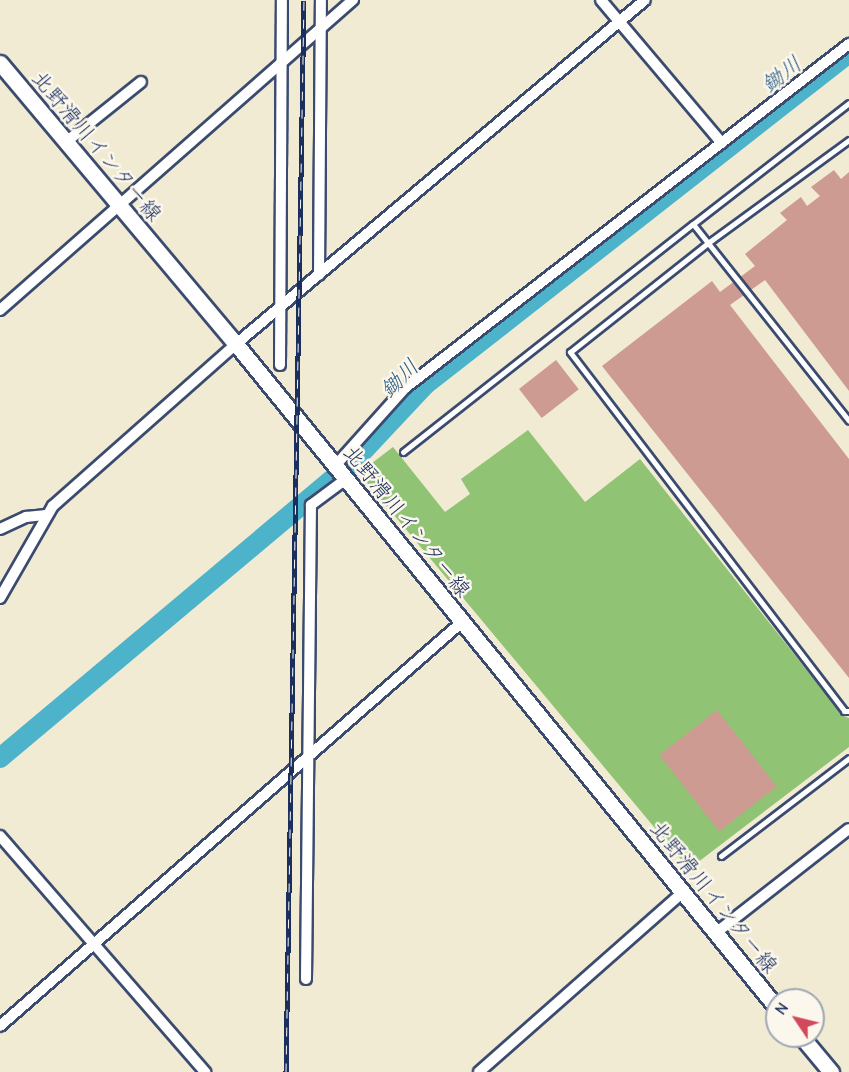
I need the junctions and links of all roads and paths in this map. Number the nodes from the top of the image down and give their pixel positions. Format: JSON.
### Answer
{"nodes":[{"id":1,"x":282,"y":0,"type":"edge"},
{"id":2,"x":321,"y":0,"type":"edge"},
{"id":3,"x":353,"y":0,"type":"edge"},
{"id":4,"x":601,"y":0,"type":"edge"},
{"id":5,"x":645,"y":0,"type":"edge"},
{"id":6,"x":620,"y":21,"type":"junction"},
{"id":7,"x":320,"y":28,"type":"junction"},
{"id":8,"x":849,"y":44,"type":"edge"},
{"id":9,"x":0,"y":63,"type":"edge"},
{"id":10,"x":281,"y":63,"type":"junction"},
{"id":11,"x":141,"y":82,"type":"dead end"},
{"id":12,"x":849,"y":104,"type":"edge"},
{"id":13,"x":849,"y":140,"type":"edge"},
{"id":14,"x":66,"y":142,"type":"junction"},
{"id":15,"x":722,"y":143,"type":"junction"},
{"id":16,"x":120,"y":206,"type":"junction"},
{"id":17,"x":693,"y":224,"type":"junction"},
{"id":18,"x":709,"y":242,"type":"junction"},
{"id":19,"x":319,"y":275,"type":"junction"},
{"id":20,"x":1,"y":307,"type":"edge"},
{"id":21,"x":279,"y":308,"type":"junction"},
{"id":22,"x":236,"y":344,"type":"junction"},
{"id":23,"x":280,"y":365,"type":"dead end"},
{"id":24,"x":849,"y":421,"type":"edge"},
{"id":25,"x":403,"y":452,"type":"dead end"},
{"id":26,"x":335,"y":466,"type":"junction"},
{"id":27,"x":346,"y":479,"type":"junction"},
{"id":28,"x":44,"y":515,"type":"junction"},
{"id":29,"x":0,"y":529,"type":"edge"},
{"id":30,"x":0,"y":598,"type":"edge"},
{"id":31,"x":462,"y":622,"type":"junction"},
{"id":32,"x":849,"y":711,"type":"edge"},
{"id":33,"x":308,"y":756,"type":"junction"},
{"id":34,"x":849,"y":758,"type":"edge"},
{"id":35,"x":849,"y":830,"type":"edge"},
{"id":36,"x":0,"y":836,"type":"edge"},
{"id":37,"x":721,"y":856,"type":"dead end"},
{"id":38,"x":683,"y":892,"type":"junction"},
{"id":39,"x":717,"y":932,"type":"junction"},
{"id":40,"x":93,"y":943,"type":"junction"},
{"id":41,"x":306,"y":979,"type":"dead end"},
{"id":42,"x":765,"y":993,"type":"edge"},
{"id":43,"x":0,"y":1026,"type":"edge"},
{"id":44,"x":811,"y":1048,"type":"edge"},
{"id":45,"x":205,"y":1072,"type":"edge"},
{"id":46,"x":479,"y":1072,"type":"edge"},
{"id":47,"x":831,"y":1072,"type":"edge"}],
"edges":[{"from":1,"to":10,"type":"street"},
{"from":2,"to":7,"type":"street"},
{"from":3,"to":7,"type":"street"},
{"from":4,"to":6,"type":"street"},
{"from":5,"to":6,"type":"street"},
{"from":6,"to":15,"type":"street"},
{"from":6,"to":19,"type":"street"},
{"from":7,"to":10,"type":"street"},
{"from":7,"to":19,"type":"street"},
{"from":8,"to":15,"type":"street"},
{"from":9,"to":14,"type":"main road","name":"北野滑川インター線"},
{"from":10,"to":16,"type":"street"},
{"from":10,"to":21,"type":"street"},
{"from":11,"to":14,"type":"street"},
{"from":12,"to":17,"type":"lane"},
{"from":13,"to":18,"type":"lane"},
{"from":14,"to":16,"type":"main road","name":"北野滑川インター線"},
{"from":15,"to":26,"type":"street"},
{"from":16,"to":20,"type":"street"},
{"from":16,"to":22,"type":"main road","name":"北野滑川インター線"},
{"from":17,"to":18,"type":"lane"},
{"from":17,"to":25,"type":"lane"},
{"from":18,"to":24,"type":"lane"},
{"from":18,"to":32,"type":"lane"},
{"from":19,"to":21,"type":"street"},
{"from":21,"to":22,"type":"street"},
{"from":21,"to":23,"type":"street"},
{"from":22,"to":26,"type":"main road","name":"北野滑川インター線"},
{"from":22,"to":28,"type":"street"},
{"from":26,"to":27,"type":"main road","name":"北野滑川インター線"},
{"from":27,"to":31,"type":"main road","name":"北野滑川インター線"},
{"from":27,"to":33,"type":"street"},
{"from":28,"to":29,"type":"street"},
{"from":28,"to":30,"type":"street"},
{"from":31,"to":33,"type":"street"},
{"from":31,"to":38,"type":"main road","name":"北野滑川インター線"},
{"from":33,"to":40,"type":"street"},
{"from":33,"to":41,"type":"street"},
{"from":34,"to":37,"type":"lane"},
{"from":35,"to":39,"type":"street"},
{"from":36,"to":40,"type":"street"},
{"from":38,"to":39,"type":"main road","name":"北野滑川インター線"},
{"from":38,"to":46,"type":"street"},
{"from":39,"to":42,"type":"main road","name":"北野滑川インター線"},
{"from":40,"to":43,"type":"street"},
{"from":40,"to":45,"type":"street"},
{"from":44,"to":47,"type":"main road"}]}
